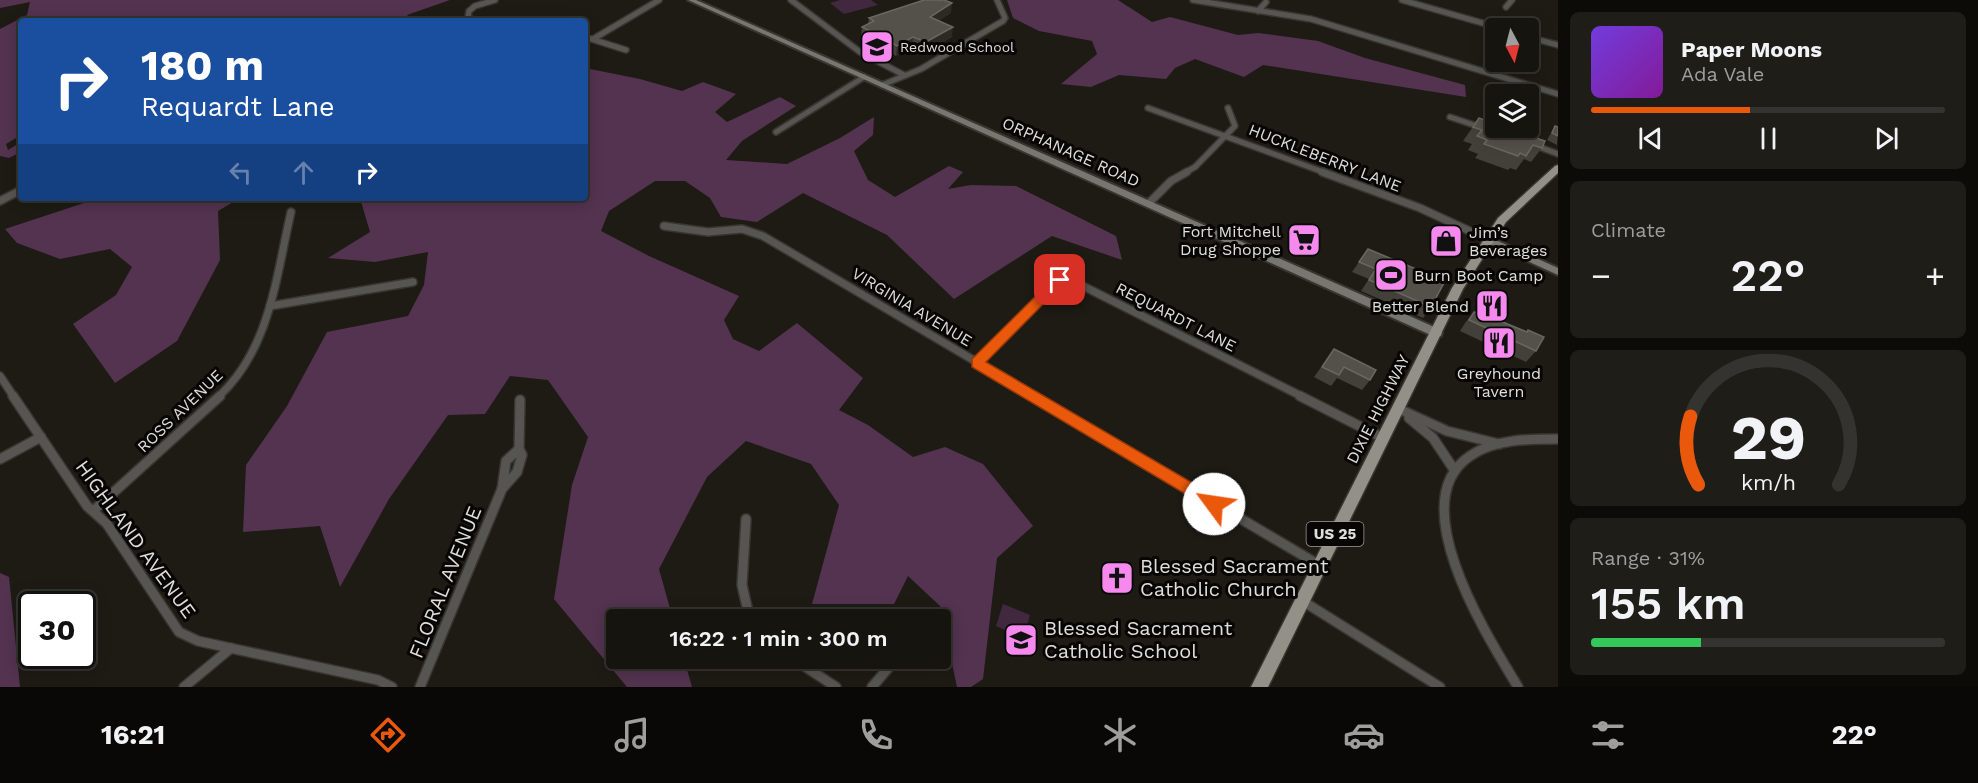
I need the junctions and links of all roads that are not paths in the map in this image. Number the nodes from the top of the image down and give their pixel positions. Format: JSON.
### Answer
{"nodes":[{"id":1,"x":495,"y":0,"type":"edge"},
{"id":2,"x":659,"y":0,"type":"edge"},
{"id":3,"x":691,"y":0,"type":"edge"},
{"id":4,"x":791,"y":0,"type":"edge"},
{"id":5,"x":798,"y":0,"type":"edge"},
{"id":6,"x":997,"y":0,"type":"edge"},
{"id":7,"x":1193,"y":0,"type":"edge"},
{"id":8,"x":1402,"y":0,"type":"edge"},
{"id":9,"x":1512,"y":0,"type":"edge"},
{"id":10,"x":1266,"y":2,"type":"dead end"},
{"id":11,"x":1506,"y":7,"type":"dead end"},
{"id":12,"x":1258,"y":11,"type":"junction"},
{"id":13,"x":470,"y":18,"type":"edge"},
{"id":14,"x":1485,"y":24,"type":"edge"},
{"id":15,"x":835,"y":32,"type":"junction"},
{"id":16,"x":588,"y":38,"type":"edge"},
{"id":17,"x":593,"y":39,"type":"junction"},
{"id":18,"x":1539,"y":40,"type":"edge"},
{"id":19,"x":1558,"y":45,"type":"edge"},
{"id":20,"x":626,"y":50,"type":"dead end"},
{"id":21,"x":904,"y":75,"type":"junction"},
{"id":22,"x":864,"y":77,"type":"junction"},
{"id":23,"x":882,"y":85,"type":"junction"},
{"id":24,"x":1558,"y":94,"type":"edge"},
{"id":25,"x":1148,"y":108,"type":"dead end"},
{"id":26,"x":1228,"y":108,"type":"dead end"},
{"id":27,"x":1450,"y":117,"type":"dead end"},
{"id":28,"x":1485,"y":129,"type":"edge"},
{"id":29,"x":776,"y":132,"type":"dead end"},
{"id":30,"x":1228,"y":136,"type":"junction"},
{"id":31,"x":1523,"y":141,"type":"edge"},
{"id":32,"x":1558,"y":154,"type":"edge"},
{"id":33,"x":1558,"y":168,"type":"edge"},
{"id":34,"x":18,"y":192,"type":"edge"},
{"id":35,"x":0,"y":201,"type":"edge"},
{"id":36,"x":1149,"y":203,"type":"junction"},
{"id":37,"x":291,"y":212,"type":"dead end"},
{"id":38,"x":664,"y":226,"type":"dead end"},
{"id":39,"x":1489,"y":240,"type":"junction"},
{"id":40,"x":1558,"y":272,"type":"edge"},
{"id":41,"x":413,"y":282,"type":"dead end"},
{"id":42,"x":270,"y":306,"type":"junction"},
{"id":43,"x":1437,"y":333,"type":"junction"},
{"id":44,"x":977,"y":363,"type":"junction"},
{"id":45,"x":0,"y":376,"type":"edge"},
{"id":46,"x":520,"y":400,"type":"dead end"},
{"id":47,"x":1399,"y":409,"type":"junction"},
{"id":48,"x":41,"y":437,"type":"junction"},
{"id":49,"x":1383,"y":438,"type":"junction"},
{"id":50,"x":1558,"y":439,"type":"edge"},
{"id":51,"x":1504,"y":444,"type":"junction"},
{"id":52,"x":519,"y":449,"type":"junction"},
{"id":53,"x":0,"y":459,"type":"edge"},
{"id":54,"x":1455,"y":471,"type":"junction"},
{"id":55,"x":502,"y":489,"type":"junction"},
{"id":56,"x":93,"y":511,"type":"junction"},
{"id":57,"x":746,"y":519,"type":"dead end"},
{"id":58,"x":1319,"y":566,"type":"junction"},
{"id":59,"x":1302,"y":600,"type":"junction"},
{"id":60,"x":744,"y":609,"type":"edge"},
{"id":61,"x":231,"y":648,"type":"junction"},
{"id":62,"x":809,"y":669,"type":"edge"},
{"id":63,"x":887,"y":669,"type":"edge"},
{"id":64,"x":184,"y":687,"type":"edge"},
{"id":65,"x":392,"y":687,"type":"edge"},
{"id":66,"x":420,"y":687,"type":"edge"},
{"id":67,"x":836,"y":687,"type":"edge"},
{"id":68,"x":872,"y":687,"type":"edge"},
{"id":69,"x":1259,"y":687,"type":"edge"},
{"id":70,"x":1440,"y":687,"type":"edge"},
{"id":71,"x":1518,"y":687,"type":"edge"}],
"edges":[{"from":1,"to":13,"type":"street"},
{"from":2,"to":17,"type":"street"},
{"from":3,"to":22,"type":"main road","name":"ORPHANAGE ROAD"},
{"from":4,"to":15,"type":"street"},
{"from":5,"to":15,"type":"street"},
{"from":6,"to":21,"type":"street"},
{"from":7,"to":12,"type":"street"},
{"from":8,"to":14,"type":"street"},
{"from":9,"to":11,"type":"street"},
{"from":10,"to":12,"type":"street"},
{"from":12,"to":24,"type":"street"},
{"from":15,"to":21,"type":"street"},
{"from":16,"to":17,"type":"street"},
{"from":17,"to":20,"type":"street"},
{"from":18,"to":19,"type":"street"},
{"from":21,"to":23,"type":"street"},
{"from":22,"to":23,"type":"main road","name":"ORPHANAGE ROAD"},
{"from":22,"to":29,"type":"street"},
{"from":23,"to":36,"type":"main road","name":"ORPHANAGE ROAD"},
{"from":25,"to":30,"type":"street","name":"HUCKLEBERRY LANE"},
{"from":26,"to":30,"type":"street"},
{"from":27,"to":28,"type":"street"},
{"from":30,"to":36,"type":"street"},
{"from":30,"to":39,"type":"street","name":"HUCKLEBERRY LANE"},
{"from":31,"to":32,"type":"street"},
{"from":33,"to":39,"type":"main road","name":"DIXIE HIGHWAY","number":"US 25"},
{"from":34,"to":35,"type":"street"},
{"from":36,"to":43,"type":"main road","name":"ORPHANAGE ROAD"},
{"from":37,"to":42,"type":"street","name":"ROSS AVENUE"},
{"from":38,"to":44,"type":"street","name":"VIRGINIA AVENUE"},
{"from":39,"to":40,"type":"main road"},
{"from":39,"to":43,"type":"main road","name":"DIXIE HIGHWAY","number":"US 25"},
{"from":41,"to":42,"type":"street"},
{"from":42,"to":56,"type":"street","name":"ROSS AVENUE"},
{"from":43,"to":47,"type":"main road","name":"DIXIE HIGHWAY","number":"US 25"},
{"from":44,"to":49,"type":"street","name":"REQUARDT LANE"},
{"from":44,"to":58,"type":"street","name":"VIRGINIA AVENUE"},
{"from":45,"to":48,"type":"street","name":"HIGHLAND AVENUE"},
{"from":46,"to":52,"type":"street","name":"FLORAL AVENUE"},
{"from":47,"to":49,"type":"main road","name":"DIXIE HIGHWAY","number":"US 25"},
{"from":47,"to":51,"type":"street"},
{"from":47,"to":54,"type":"street"},
{"from":48,"to":53,"type":"street"},
{"from":48,"to":56,"type":"street","name":"HIGHLAND AVENUE"},
{"from":49,"to":58,"type":"main road","name":"DIXIE HIGHWAY","number":"US 25"},
{"from":50,"to":51,"type":"street"},
{"from":51,"to":54,"type":"street"},
{"from":52,"to":55,"type":"street","name":"FLORAL AVENUE"},
{"from":52,"to":55,"type":"street","name":"FLORAL AVENUE"},
{"from":54,"to":71,"type":"street"},
{"from":55,"to":66,"type":"street","name":"FLORAL AVENUE"},
{"from":56,"to":61,"type":"street","name":"HIGHLAND AVENUE"},
{"from":57,"to":60,"type":"street"},
{"from":58,"to":59,"type":"main road","name":"DIXIE HIGHWAY","number":"US 25"},
{"from":59,"to":69,"type":"main road","name":"DIXIE HIGHWAY","number":"US 25"},
{"from":59,"to":70,"type":"street"},
{"from":61,"to":64,"type":"street"},
{"from":61,"to":65,"type":"street","name":"HIGHLAND AVENUE"},
{"from":62,"to":67,"type":"street"},
{"from":63,"to":68,"type":"street"}]}
